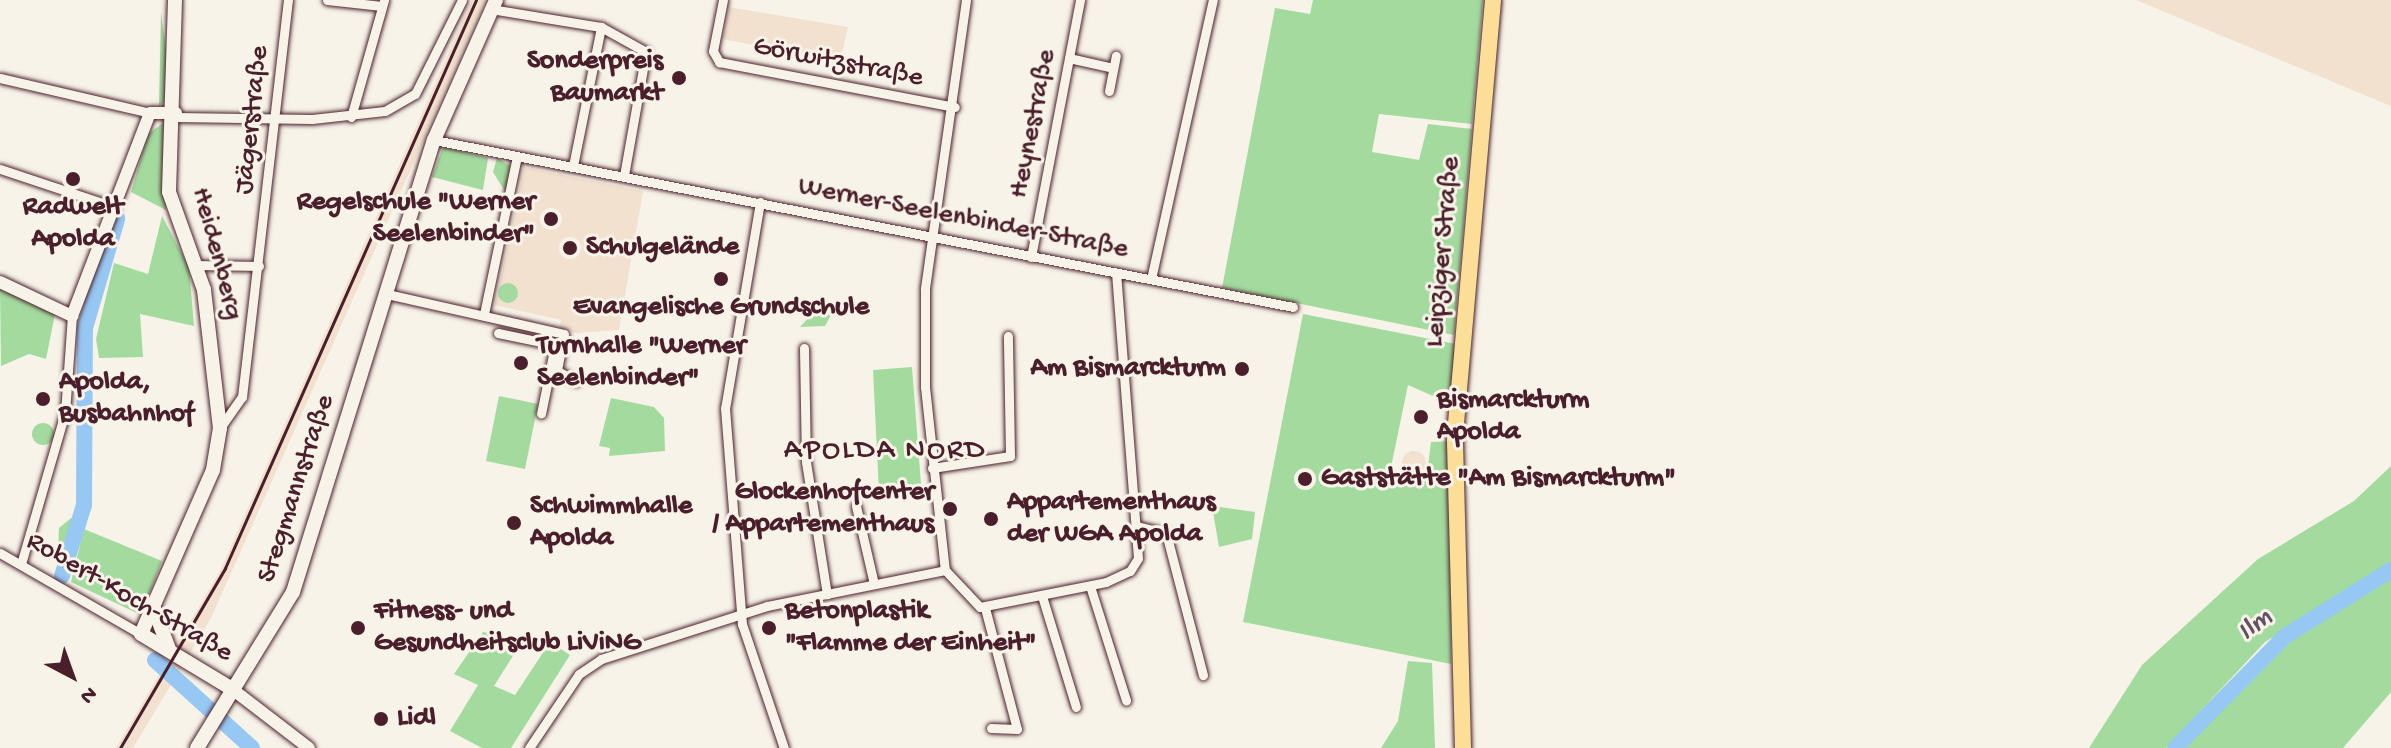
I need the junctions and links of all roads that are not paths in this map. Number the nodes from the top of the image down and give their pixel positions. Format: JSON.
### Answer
{"nodes":[{"id":1,"x":175,"y":0,"type":"edge"},
{"id":2,"x":288,"y":0,"type":"edge"},
{"id":3,"x":327,"y":0,"type":"edge"},
{"id":4,"x":462,"y":0,"type":"edge"},
{"id":5,"x":723,"y":0,"type":"edge"},
{"id":6,"x":966,"y":0,"type":"edge"},
{"id":7,"x":1080,"y":0,"type":"edge"},
{"id":8,"x":1213,"y":0,"type":"edge"},
{"id":9,"x":1493,"y":0,"type":"edge"},
{"id":10,"x":383,"y":3,"type":"edge"},
{"id":11,"x":494,"y":4,"type":"edge"},
{"id":12,"x":601,"y":27,"type":"junction"},
{"id":13,"x":1116,"y":56,"type":"dead end"},
{"id":14,"x":1069,"y":58,"type":"junction"},
{"id":15,"x":1113,"y":68,"type":"junction"},
{"id":16,"x":0,"y":78,"type":"edge"},
{"id":17,"x":1109,"y":91,"type":"dead end"},
{"id":18,"x":955,"y":107,"type":"junction"},
{"id":19,"x":150,"y":113,"type":"junction"},
{"id":20,"x":176,"y":115,"type":"junction"},
{"id":21,"x":351,"y":117,"type":"junction"},
{"id":22,"x":275,"y":119,"type":"junction"},
{"id":23,"x":434,"y":140,"type":"junction"},
{"id":24,"x":517,"y":156,"type":"junction"},
{"id":25,"x":573,"y":166,"type":"junction"},
{"id":26,"x":0,"y":169,"type":"edge"},
{"id":27,"x":624,"y":176,"type":"junction"},
{"id":28,"x":760,"y":202,"type":"junction"},
{"id":29,"x":114,"y":207,"type":"junction"},
{"id":30,"x":933,"y":237,"type":"junction"},
{"id":31,"x":1031,"y":257,"type":"junction"},
{"id":32,"x":197,"y":265,"type":"junction"},
{"id":33,"x":259,"y":266,"type":"junction"},
{"id":34,"x":1116,"y":274,"type":"junction"},
{"id":35,"x":1151,"y":279,"type":"junction"},
{"id":36,"x":0,"y":282,"type":"edge"},
{"id":37,"x":387,"y":294,"type":"junction"},
{"id":38,"x":1293,"y":307,"type":"dead end"},
{"id":39,"x":484,"y":314,"type":"junction"},
{"id":40,"x":72,"y":316,"type":"junction"},
{"id":41,"x":498,"y":333,"type":"dead end"},
{"id":42,"x":1008,"y":336,"type":"dead end"},
{"id":43,"x":804,"y":348,"type":"dead end"},
{"id":44,"x":553,"y":369,"type":"junction"},
{"id":45,"x":576,"y":381,"type":"dead end"},
{"id":46,"x":541,"y":414,"type":"dead end"},
{"id":47,"x":220,"y":428,"type":"junction"},
{"id":48,"x":932,"y":468,"type":"junction"},
{"id":49,"x":856,"y":506,"type":"dead end"},
{"id":50,"x":1137,"y":526,"type":"junction"},
{"id":51,"x":0,"y":553,"type":"edge"},
{"id":52,"x":21,"y":564,"type":"junction"},
{"id":53,"x":945,"y":570,"type":"junction"},
{"id":54,"x":874,"y":584,"type":"junction"},
{"id":55,"x":1090,"y":586,"type":"junction"},
{"id":56,"x":827,"y":594,"type":"junction"},
{"id":57,"x":1042,"y":596,"type":"junction"},
{"id":58,"x":153,"y":606,"type":"junction"},
{"id":59,"x":985,"y":608,"type":"junction"},
{"id":60,"x":742,"y":614,"type":"junction"},
{"id":61,"x":141,"y":634,"type":"junction"},
{"id":62,"x":172,"y":652,"type":"junction"},
{"id":63,"x":1203,"y":675,"type":"dead end"},
{"id":64,"x":232,"y":689,"type":"junction"},
{"id":65,"x":1126,"y":700,"type":"dead end"},
{"id":66,"x":1076,"y":707,"type":"dead end"},
{"id":67,"x":991,"y":728,"type":"dead end"},
{"id":68,"x":301,"y":745,"type":"edge"},
{"id":69,"x":197,"y":748,"type":"edge"},
{"id":70,"x":529,"y":748,"type":"edge"},
{"id":71,"x":784,"y":748,"type":"edge"},
{"id":72,"x":1463,"y":748,"type":"edge"}],
"edges":[{"from":1,"to":20,"type":"main road","name":"Heidenberg"},
{"from":2,"to":22,"type":"street","name":"Jägerstraße"},
{"from":3,"to":10,"type":"street"},
{"from":4,"to":21,"type":"street"},
{"from":5,"to":18,"type":"street","name":"Görwitzstraße"},
{"from":6,"to":18,"type":"street"},
{"from":7,"to":14,"type":"street","name":"Heynestraße"},
{"from":8,"to":35,"type":"street"},
{"from":9,"to":72,"type":"main road","name":"Leipziger Straße"},
{"from":10,"to":21,"type":"street"},
{"from":11,"to":12,"type":"street"},
{"from":11,"to":23,"type":"main road","name":"Stegmannstraße"},
{"from":12,"to":25,"type":"street"},
{"from":12,"to":27,"type":"street"},
{"from":13,"to":15,"type":"street"},
{"from":14,"to":15,"type":"street"},
{"from":14,"to":31,"type":"street","name":"Heynestraße"},
{"from":15,"to":17,"type":"street"},
{"from":16,"to":19,"type":"street"},
{"from":18,"to":30,"type":"street"},
{"from":19,"to":20,"type":"street"},
{"from":19,"to":29,"type":"street"},
{"from":20,"to":22,"type":"street"},
{"from":20,"to":32,"type":"main road","name":"Heidenberg"},
{"from":21,"to":22,"type":"street"},
{"from":22,"to":33,"type":"street","name":"Jägerstraße"},
{"from":23,"to":24,"type":"street","name":"Werner-Seelenbinder-Straße"},
{"from":23,"to":37,"type":"main road","name":"Stegmannstraße"},
{"from":24,"to":25,"type":"street","name":"Werner-Seelenbinder-Straße"},
{"from":24,"to":39,"type":"street"},
{"from":25,"to":27,"type":"street","name":"Werner-Seelenbinder-Straße"},
{"from":26,"to":29,"type":"street"},
{"from":27,"to":28,"type":"street","name":"Werner-Seelenbinder-Straße"},
{"from":28,"to":30,"type":"street","name":"Werner-Seelenbinder-Straße"},
{"from":28,"to":60,"type":"street"},
{"from":29,"to":40,"type":"street"},
{"from":30,"to":31,"type":"street","name":"Werner-Seelenbinder-Straße"},
{"from":30,"to":48,"type":"street"},
{"from":31,"to":34,"type":"street","name":"Werner-Seelenbinder-Straße"},
{"from":32,"to":33,"type":"street"},
{"from":32,"to":47,"type":"main road","name":"Heidenberg"},
{"from":33,"to":47,"type":"street","name":"Jägerstraße"},
{"from":34,"to":35,"type":"street","name":"Werner-Seelenbinder-Straße"},
{"from":34,"to":50,"type":"street"},
{"from":35,"to":38,"type":"street","name":"Werner-Seelenbinder-Straße"},
{"from":36,"to":40,"type":"street"},
{"from":37,"to":39,"type":"street"},
{"from":37,"to":64,"type":"main road","name":"Stegmannstraße"},
{"from":39,"to":44,"type":"street"},
{"from":40,"to":52,"type":"street"},
{"from":41,"to":44,"type":"street"},
{"from":42,"to":48,"type":"street"},
{"from":43,"to":56,"type":"street"},
{"from":44,"to":45,"type":"street"},
{"from":44,"to":46,"type":"street"},
{"from":47,"to":58,"type":"main road","name":"Heidenberg"},
{"from":48,"to":53,"type":"street"},
{"from":49,"to":54,"type":"street"},
{"from":50,"to":55,"type":"street"},
{"from":50,"to":63,"type":"street"},
{"from":51,"to":52,"type":"street","name":"Robert-Koch-Straße"},
{"from":52,"to":61,"type":"street","name":"Robert-Koch-Straße"},
{"from":53,"to":54,"type":"street"},
{"from":53,"to":59,"type":"street"},
{"from":54,"to":56,"type":"street"},
{"from":55,"to":57,"type":"street"},
{"from":55,"to":65,"type":"street"},
{"from":56,"to":60,"type":"street"},
{"from":57,"to":59,"type":"street"},
{"from":57,"to":66,"type":"street"},
{"from":58,"to":61,"type":"main road","name":"Heidenberg"},
{"from":58,"to":62,"type":"main road"},
{"from":59,"to":67,"type":"street"},
{"from":60,"to":70,"type":"street"},
{"from":60,"to":71,"type":"street"},
{"from":61,"to":62,"type":"main road","name":"Robert-Koch-Straße"},
{"from":62,"to":64,"type":"main road","name":"Robert-Koch-Straße"},
{"from":64,"to":68,"type":"street"},
{"from":64,"to":69,"type":"main road","name":"Stegmannstraße"}]}
